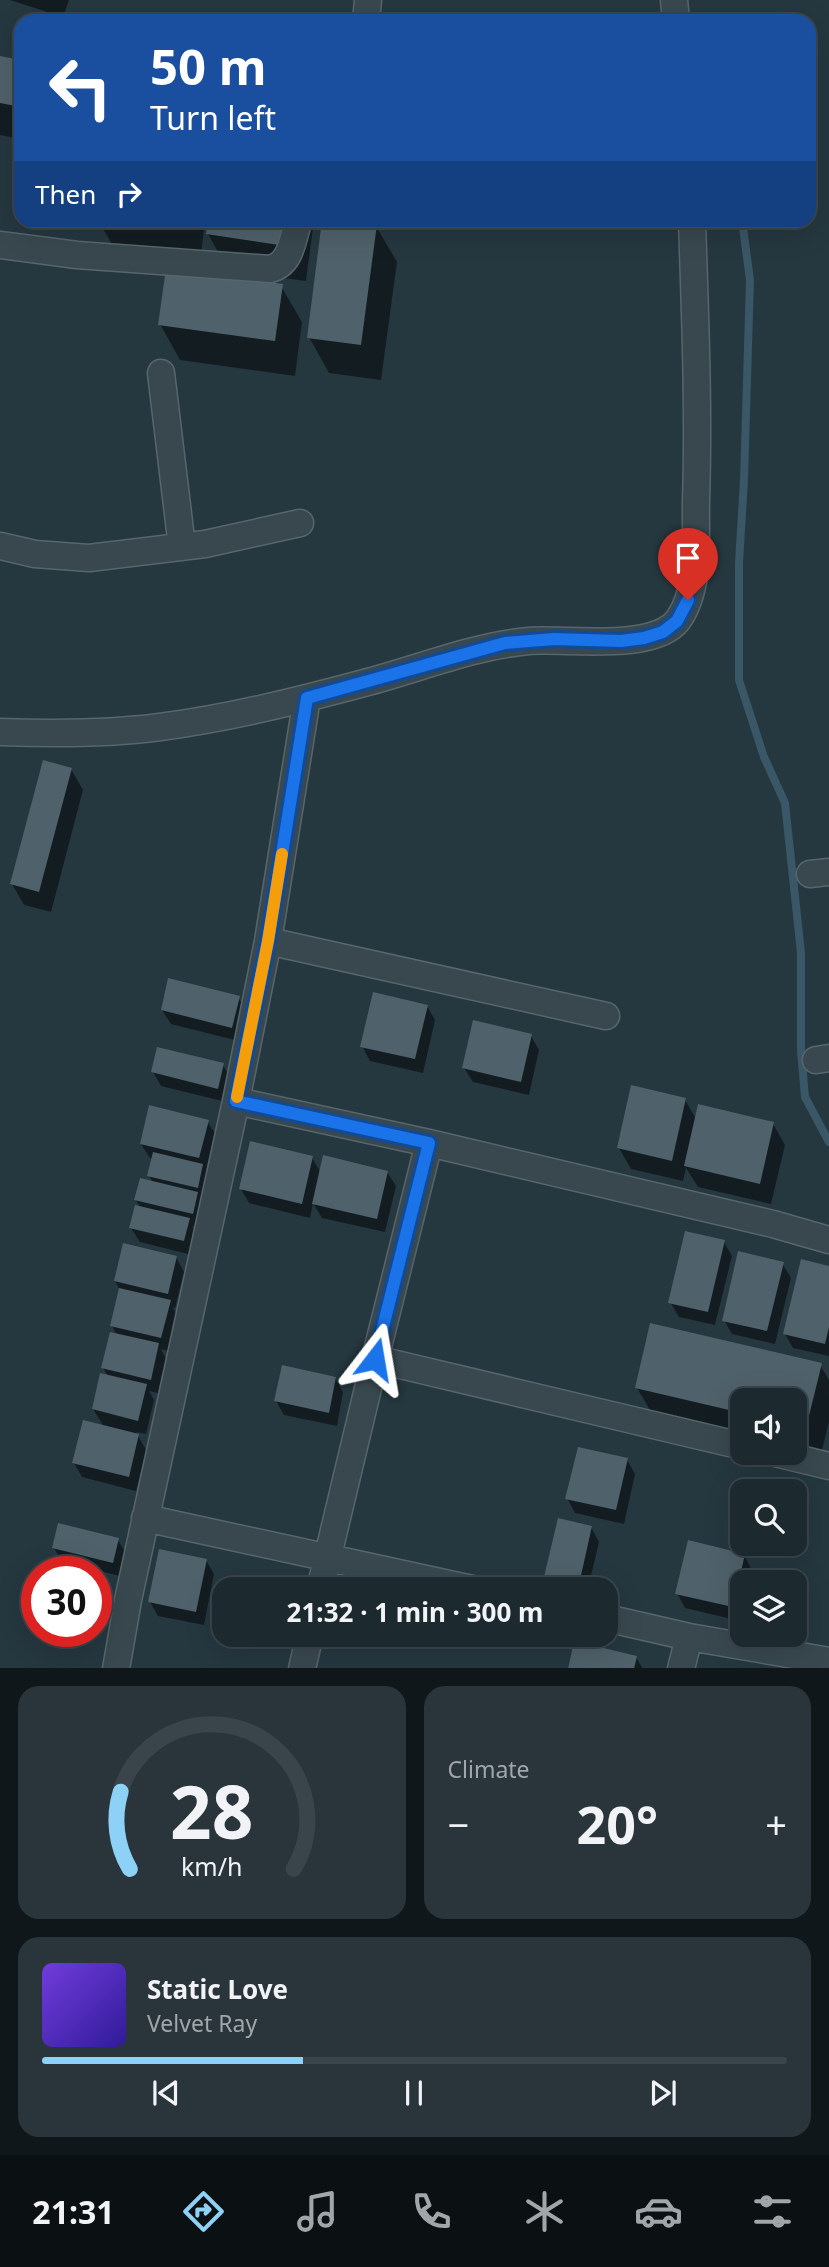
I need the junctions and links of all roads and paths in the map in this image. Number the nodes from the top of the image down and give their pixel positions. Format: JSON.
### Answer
{"nodes":[{"id":1,"x":297,"y":228,"type":"edge"},
{"id":2,"x":692,"y":228,"type":"edge"},
{"id":3,"x":0,"y":246,"type":"edge"},
{"id":4,"x":161,"y":373,"type":"dead end"},
{"id":5,"x":300,"y":523,"type":"dead end"},
{"id":6,"x":0,"y":547,"type":"edge"},
{"id":7,"x":182,"y":547,"type":"junction"},
{"id":8,"x":307,"y":698,"type":"junction"},
{"id":9,"x":0,"y":732,"type":"edge"},
{"id":10,"x":268,"y":941,"type":"junction"},
{"id":11,"x":606,"y":1016,"type":"dead end"},
{"id":12,"x":236,"y":1101,"type":"junction"},
{"id":13,"x":429,"y":1143,"type":"junction"},
{"id":14,"x":829,"y":1240,"type":"edge"},
{"id":15,"x":375,"y":1359,"type":"junction"},
{"id":16,"x":730,"y":1443,"type":"edge"},
{"id":17,"x":807,"y":1461,"type":"edge"},
{"id":18,"x":829,"y":1466,"type":"edge"},
{"id":19,"x":145,"y":1518,"type":"junction"},
{"id":20,"x":327,"y":1557,"type":"junction"},
{"id":21,"x":323,"y":1577,"type":"edge"},
{"id":22,"x":418,"y":1577,"type":"edge"},
{"id":23,"x":618,"y":1621,"type":"edge"},
{"id":24,"x":689,"y":1637,"type":"junction"},
{"id":25,"x":307,"y":1647,"type":"edge"},
{"id":26,"x":829,"y":1661,"type":"edge"},
{"id":27,"x":116,"y":1668,"type":"edge"},
{"id":28,"x":302,"y":1668,"type":"edge"},
{"id":29,"x":681,"y":1668,"type":"edge"}],
"edges":[{"from":1,"to":3,"type":"street"},
{"from":2,"to":8,"type":"street"},
{"from":4,"to":7,"type":"street"},
{"from":5,"to":7,"type":"street"},
{"from":6,"to":7,"type":"street"},
{"from":8,"to":9,"type":"street"},
{"from":8,"to":10,"type":"street"},
{"from":10,"to":11,"type":"street"},
{"from":10,"to":12,"type":"street"},
{"from":12,"to":13,"type":"street"},
{"from":12,"to":19,"type":"street"},
{"from":13,"to":14,"type":"street"},
{"from":13,"to":15,"type":"street"},
{"from":15,"to":16,"type":"street"},
{"from":15,"to":20,"type":"street"},
{"from":17,"to":18,"type":"street"},
{"from":19,"to":20,"type":"street"},
{"from":19,"to":27,"type":"street"},
{"from":20,"to":21,"type":"street"},
{"from":20,"to":22,"type":"street"},
{"from":23,"to":24,"type":"street"},
{"from":24,"to":26,"type":"street"},
{"from":24,"to":29,"type":"street"},
{"from":25,"to":28,"type":"street"}]}
